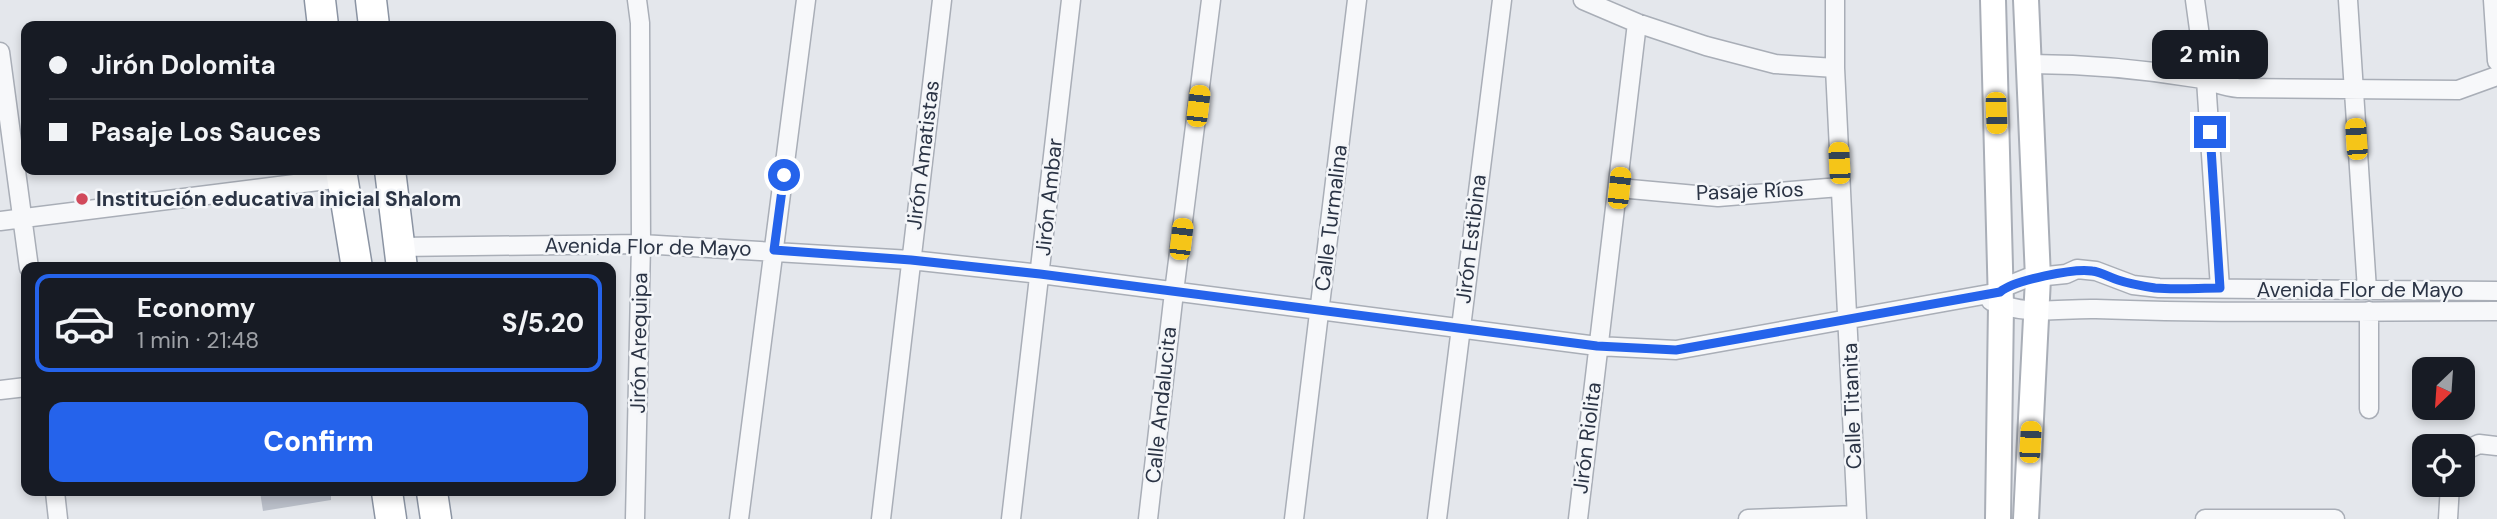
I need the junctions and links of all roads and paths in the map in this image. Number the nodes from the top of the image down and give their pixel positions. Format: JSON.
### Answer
{"nodes":[{"id":1,"x":320,"y":0,"type":"edge"},
{"id":2,"x":371,"y":0,"type":"edge"},
{"id":3,"x":638,"y":0,"type":"edge"},
{"id":4,"x":806,"y":0,"type":"edge"},
{"id":5,"x":942,"y":0,"type":"edge"},
{"id":6,"x":1071,"y":0,"type":"edge"},
{"id":7,"x":1212,"y":0,"type":"edge"},
{"id":8,"x":1357,"y":0,"type":"edge"},
{"id":9,"x":1502,"y":0,"type":"edge"},
{"id":10,"x":1583,"y":0,"type":"edge"},
{"id":11,"x":1835,"y":0,"type":"edge"},
{"id":12,"x":1993,"y":0,"type":"edge"},
{"id":13,"x":2026,"y":0,"type":"edge"},
{"id":14,"x":2194,"y":0,"type":"edge"},
{"id":15,"x":2348,"y":0,"type":"edge"},
{"id":16,"x":2493,"y":0,"type":"edge"},
{"id":17,"x":322,"y":21,"type":"edge"},
{"id":18,"x":373,"y":21,"type":"edge"},
{"id":19,"x":1637,"y":23,"type":"junction"},
{"id":20,"x":0,"y":52,"type":"edge"},
{"id":21,"x":2497,"y":61,"type":"edge"},
{"id":22,"x":2027,"y":64,"type":"junction"},
{"id":23,"x":1835,"y":68,"type":"junction"},
{"id":24,"x":2497,"y":76,"type":"edge"},
{"id":25,"x":2206,"y":80,"type":"junction"},
{"id":26,"x":2353,"y":89,"type":"junction"},
{"id":27,"x":335,"y":175,"type":"edge"},
{"id":28,"x":342,"y":175,"type":"edge"},
{"id":29,"x":391,"y":175,"type":"edge"},
{"id":30,"x":1840,"y":187,"type":"junction"},
{"id":31,"x":1619,"y":188,"type":"junction"},
{"id":32,"x":24,"y":218,"type":"junction"},
{"id":33,"x":0,"y":221,"type":"edge"},
{"id":34,"x":641,"y":244,"type":"junction"},
{"id":35,"x":774,"y":250,"type":"junction"},
{"id":36,"x":400,"y":257,"type":"edge"},
{"id":37,"x":911,"y":260,"type":"junction"},
{"id":38,"x":28,"y":262,"type":"edge"},
{"id":39,"x":357,"y":262,"type":"edge"},
{"id":40,"x":1040,"y":274,"type":"junction"},
{"id":41,"x":2038,"y":278,"type":"junction"},
{"id":42,"x":2220,"y":288,"type":"junction"},
{"id":43,"x":2367,"y":290,"type":"junction"},
{"id":44,"x":2497,"y":291,"type":"edge"},
{"id":45,"x":1174,"y":292,"type":"junction"},
{"id":46,"x":1994,"y":298,"type":"junction"},
{"id":47,"x":2369,"y":311,"type":"junction"},
{"id":48,"x":1320,"y":312,"type":"junction"},
{"id":49,"x":2037,"y":312,"type":"junction"},
{"id":50,"x":2497,"y":312,"type":"edge"},
{"id":51,"x":1848,"y":317,"type":"junction"},
{"id":52,"x":1460,"y":327,"type":"junction"},
{"id":53,"x":1597,"y":346,"type":"junction"},
{"id":54,"x":21,"y":388,"type":"edge"},
{"id":55,"x":0,"y":390,"type":"edge"},
{"id":56,"x":2369,"y":409,"type":"dead end"},
{"id":57,"x":2475,"y":446,"type":"edge"},
{"id":58,"x":2497,"y":446,"type":"edge"},
{"id":59,"x":55,"y":496,"type":"edge"},
{"id":60,"x":388,"y":496,"type":"edge"},
{"id":61,"x":433,"y":496,"type":"edge"},
{"id":62,"x":2449,"y":497,"type":"edge"},
{"id":63,"x":1857,"y":517,"type":"edge"},
{"id":64,"x":58,"y":519,"type":"edge"},
{"id":65,"x":391,"y":519,"type":"edge"},
{"id":66,"x":436,"y":519,"type":"edge"},
{"id":67,"x":635,"y":519,"type":"edge"},
{"id":68,"x":739,"y":519,"type":"edge"},
{"id":69,"x":881,"y":519,"type":"edge"},
{"id":70,"x":1011,"y":519,"type":"edge"},
{"id":71,"x":1148,"y":519,"type":"edge"},
{"id":72,"x":1294,"y":519,"type":"edge"},
{"id":73,"x":1437,"y":519,"type":"edge"},
{"id":74,"x":1578,"y":519,"type":"edge"},
{"id":75,"x":1748,"y":519,"type":"edge"},
{"id":76,"x":1998,"y":519,"type":"edge"},
{"id":77,"x":2026,"y":519,"type":"edge"},
{"id":78,"x":2205,"y":519,"type":"edge"},
{"id":79,"x":2335,"y":519,"type":"edge"},
{"id":80,"x":2448,"y":519,"type":"edge"}],
"edges":[{"from":1,"to":17,"type":"highway"},
{"from":2,"to":18,"type":"highway"},
{"from":3,"to":34,"type":"street","name":"Jirón Arequipa"},
{"from":4,"to":35,"type":"street"},
{"from":5,"to":37,"type":"street","name":"Jirón Amatistas"},
{"from":6,"to":40,"type":"street","name":"Jirón Ambar"},
{"from":7,"to":45,"type":"street","name":"Calle Andalucita"},
{"from":8,"to":48,"type":"street","name":"Calle Turmalina"},
{"from":9,"to":52,"type":"street","name":"Jirón Estibina"},
{"from":10,"to":19,"type":"street"},
{"from":11,"to":23,"type":"street","name":"Calle Titanita"},
{"from":12,"to":46,"type":"main road"},
{"from":13,"to":22,"type":"main road"},
{"from":14,"to":25,"type":"street"},
{"from":15,"to":26,"type":"street"},
{"from":16,"to":21,"type":"street"},
{"from":19,"to":23,"type":"street"},
{"from":19,"to":31,"type":"street","name":"Jirón Riolita"},
{"from":20,"to":32,"type":"street"},
{"from":22,"to":25,"type":"street"},
{"from":22,"to":41,"type":"main road"},
{"from":23,"to":30,"type":"street","name":"Calle Titanita"},
{"from":24,"to":26,"type":"street"},
{"from":25,"to":26,"type":"street"},
{"from":25,"to":42,"type":"street"},
{"from":26,"to":43,"type":"street"},
{"from":27,"to":32,"type":"street"},
{"from":28,"to":39,"type":"highway"},
{"from":29,"to":36,"type":"highway"},
{"from":30,"to":31,"type":"street","name":"Pasaje Ríos"},
{"from":30,"to":51,"type":"street","name":"Calle Titanita"},
{"from":31,"to":53,"type":"street","name":"Jirón Riolita"},
{"from":32,"to":33,"type":"street"},
{"from":32,"to":38,"type":"street"},
{"from":34,"to":35,"type":"street","name":"Avenida Flor de Mayo"},
{"from":34,"to":36,"type":"street","name":"Avenida Flor de Mayo"},
{"from":34,"to":67,"type":"street","name":"Jirón Arequipa"},
{"from":35,"to":37,"type":"street","name":"Avenida Flor de Mayo"},
{"from":35,"to":68,"type":"street"},
{"from":37,"to":40,"type":"street","name":"Avenida Flor de Mayo"},
{"from":37,"to":69,"type":"street","name":"Jirón Amatistas"},
{"from":40,"to":45,"type":"street","name":"Avenida Flor de Mayo"},
{"from":40,"to":70,"type":"street","name":"Jirón Ambar"},
{"from":41,"to":42,"type":"street","name":"Avenida Flor de Mayo"},
{"from":41,"to":46,"type":"street","name":"Avenida Flor de Mayo"},
{"from":41,"to":49,"type":"main road"},
{"from":42,"to":43,"type":"street","name":"Avenida Flor de Mayo"},
{"from":43,"to":44,"type":"street","name":"Avenida Flor de Mayo"},
{"from":45,"to":48,"type":"street","name":"Avenida Flor de Mayo"},
{"from":45,"to":71,"type":"street","name":"Calle Andalucita"},
{"from":46,"to":49,"type":"street","name":"Avenida Flor de Mayo"},
{"from":46,"to":51,"type":"street","name":"Avenida Flor de Mayo"},
{"from":46,"to":76,"type":"main road"},
{"from":47,"to":49,"type":"street","name":"Avenida Flor de Mayo"},
{"from":47,"to":50,"type":"street","name":"Avenida Flor de Mayo"},
{"from":47,"to":56,"type":"street"},
{"from":48,"to":52,"type":"street","name":"Avenida Flor de Mayo"},
{"from":48,"to":72,"type":"street","name":"Calle Turmalina"},
{"from":49,"to":77,"type":"main road"},
{"from":51,"to":53,"type":"street","name":"Avenida Flor de Mayo"},
{"from":51,"to":63,"type":"street","name":"Calle Titanita"},
{"from":52,"to":53,"type":"street","name":"Avenida Flor de Mayo"},
{"from":52,"to":73,"type":"street","name":"Jirón Estibina"},
{"from":53,"to":74,"type":"street","name":"Jirón Riolita"},
{"from":54,"to":55,"type":"street"},
{"from":57,"to":58,"type":"street"},
{"from":59,"to":64,"type":"street"},
{"from":60,"to":65,"type":"highway"},
{"from":61,"to":66,"type":"highway"},
{"from":62,"to":80,"type":"street"},
{"from":63,"to":75,"type":"street"},
{"from":78,"to":79,"type":"street"}]}
